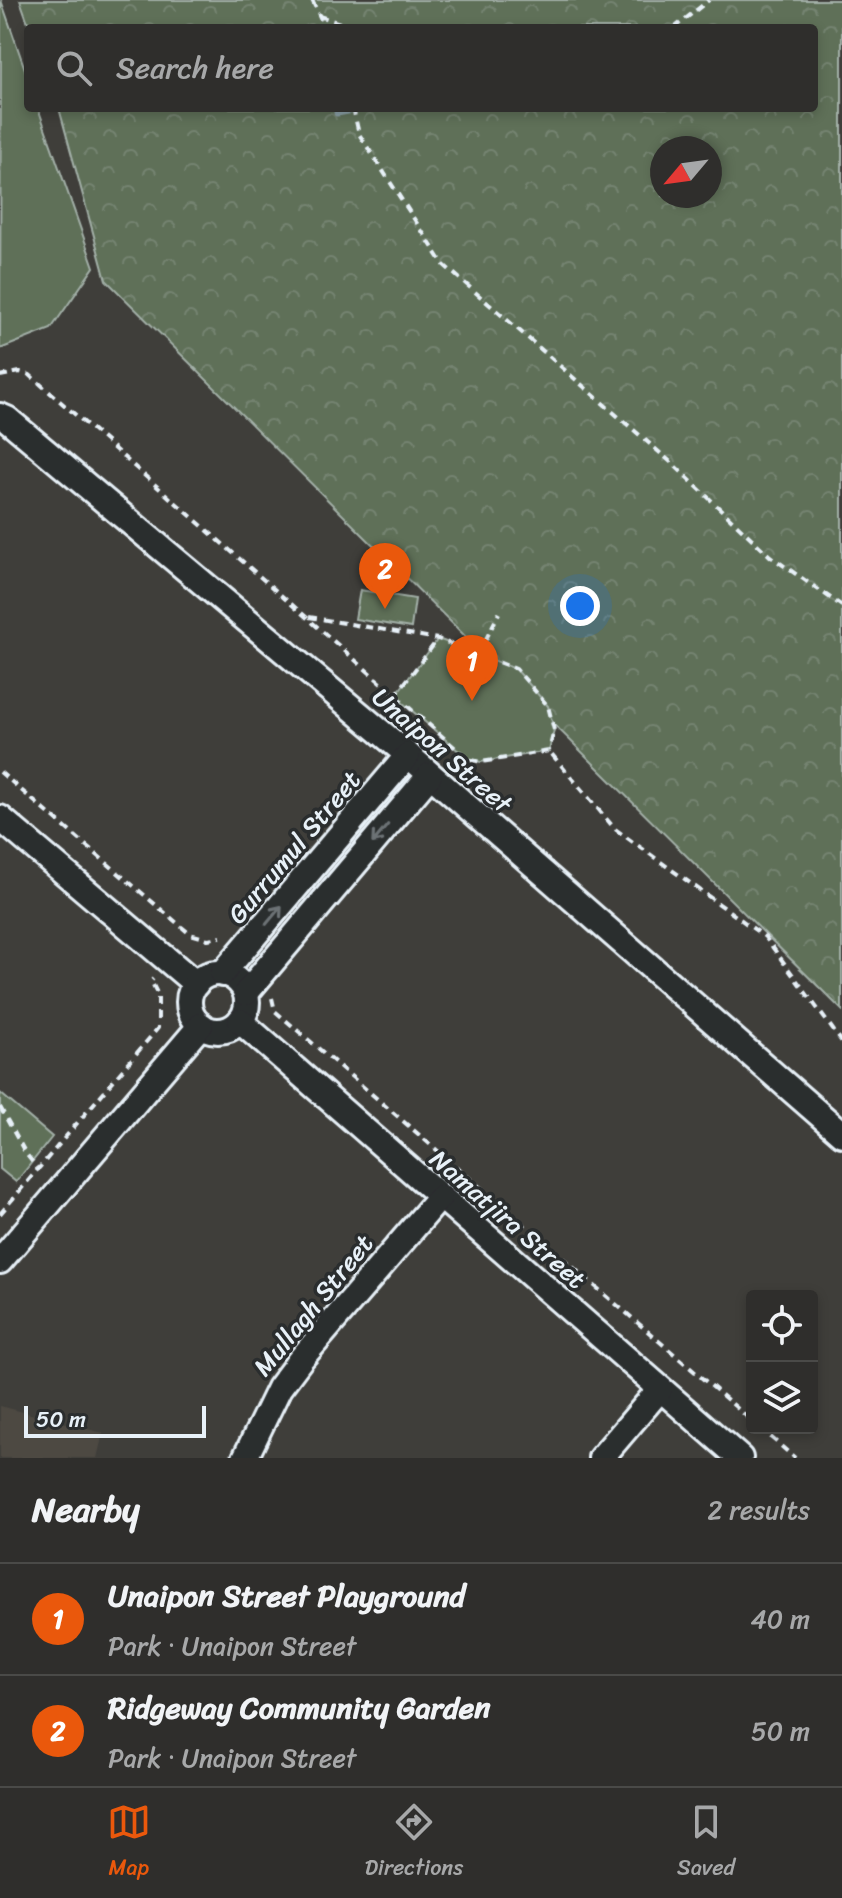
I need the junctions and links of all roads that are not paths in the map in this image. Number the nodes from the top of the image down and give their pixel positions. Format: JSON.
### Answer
{"nodes":[{"id":1,"x":0,"y":416,"type":"edge"},
{"id":2,"x":408,"y":755,"type":"junction"},
{"id":3,"x":430,"y":775,"type":"junction"},
{"id":4,"x":0,"y":818,"type":"edge"},
{"id":5,"x":222,"y":974,"type":"junction"},
{"id":6,"x":196,"y":984,"type":"junction"},
{"id":7,"x":246,"y":993,"type":"junction"},
{"id":8,"x":240,"y":1021,"type":"junction"},
{"id":9,"x":201,"y":1025,"type":"junction"},
{"id":10,"x":842,"y":1134,"type":"edge"},
{"id":11,"x":440,"y":1197,"type":"junction"},
{"id":12,"x":0,"y":1261,"type":"edge"},
{"id":13,"x":660,"y":1389,"type":"junction"},
{"id":14,"x":245,"y":1458,"type":"edge"},
{"id":15,"x":601,"y":1458,"type":"edge"},
{"id":16,"x":740,"y":1458,"type":"edge"}],
"edges":[{"from":1,"to":2,"type":"street","name":"Unaipon Street"},
{"from":2,"to":3,"type":"street","name":"Unaipon Street"},
{"from":5,"to":2,"type":"street","name":"Gurrumul Street","one_way":true},
{"from":3,"to":7,"type":"street","one_way":true},
{"from":3,"to":10,"type":"street","name":"Unaipon Street"},
{"from":4,"to":6,"type":"street"},
{"from":5,"to":6,"type":"street"},
{"from":5,"to":7,"type":"street"},
{"from":6,"to":9,"type":"street"},
{"from":7,"to":8,"type":"street"},
{"from":8,"to":9,"type":"street"},
{"from":8,"to":11,"type":"street","name":"Namatjira Street"},
{"from":9,"to":12,"type":"street"},
{"from":11,"to":13,"type":"street","name":"Namatjira Street"},
{"from":11,"to":14,"type":"street","name":"Mullagh Street"},
{"from":13,"to":15,"type":"street"},
{"from":13,"to":16,"type":"street","name":"Namatjira Street"}]}
